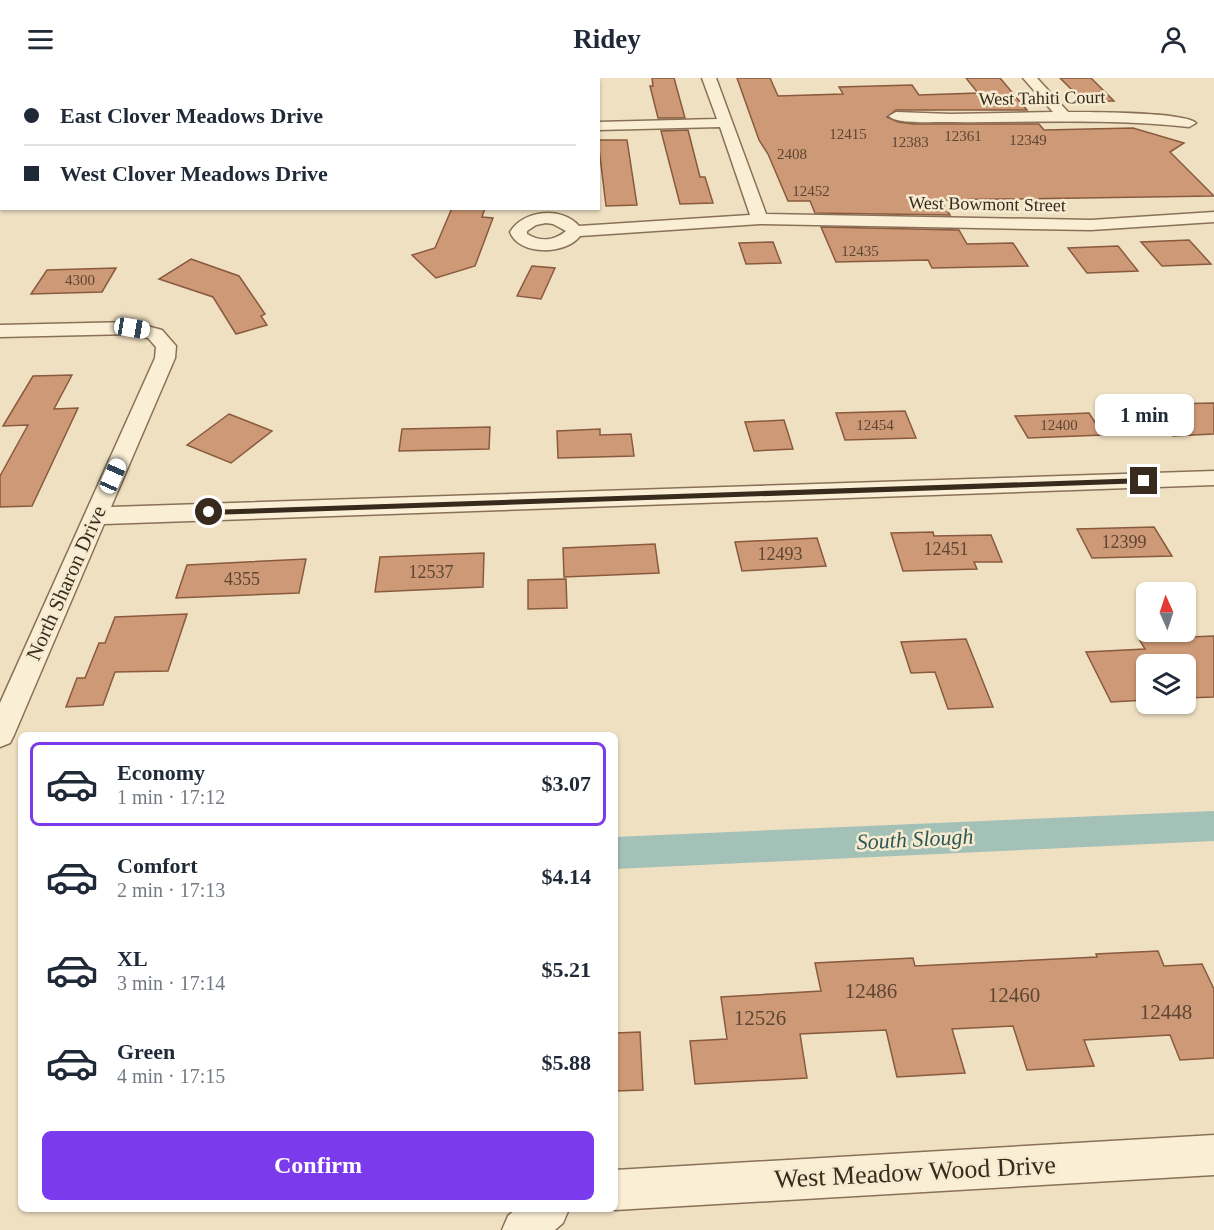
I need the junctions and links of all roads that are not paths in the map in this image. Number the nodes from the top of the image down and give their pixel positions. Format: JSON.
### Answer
{"nodes":[{"id":1,"x":709,"y":78,"type":"edge"},
{"id":2,"x":1030,"y":78,"type":"edge"},
{"id":3,"x":896,"y":116,"type":"dead end"},
{"id":4,"x":1064,"y":116,"type":"junction"},
{"id":5,"x":725,"y":123,"type":"junction"},
{"id":6,"x":1189,"y":123,"type":"dead end"},
{"id":7,"x":600,"y":126,"type":"edge"},
{"id":8,"x":1214,"y":217,"type":"edge"},
{"id":9,"x":760,"y":219,"type":"junction"},
{"id":10,"x":574,"y":231,"type":"dead end"},
{"id":11,"x":0,"y":331,"type":"edge"},
{"id":12,"x":1214,"y":478,"type":"edge"},
{"id":13,"x":95,"y":516,"type":"junction"},
{"id":14,"x":0,"y":735,"type":"edge"},
{"id":15,"x":1214,"y":1155,"type":"edge"},
{"id":16,"x":618,"y":1190,"type":"edge"}],
"edges":[{"from":1,"to":5,"type":"street"},
{"from":2,"to":4,"type":"street"},
{"from":3,"to":4,"type":"street","name":"West Tahiti Court"},
{"from":4,"to":6,"type":"street","name":"West Tahiti Court"},
{"from":5,"to":7,"type":"street"},
{"from":5,"to":9,"type":"street"},
{"from":8,"to":9,"type":"street","name":"West Bowmont Street"},
{"from":9,"to":10,"type":"street","name":"West Bowmont Street"},
{"from":11,"to":13,"type":"street","name":"North Sharon Drive"},
{"from":12,"to":13,"type":"street"},
{"from":13,"to":14,"type":"street","name":"North Sharon Drive"},
{"from":15,"to":16,"type":"street","name":"West Meadow Wood Drive"}]}
